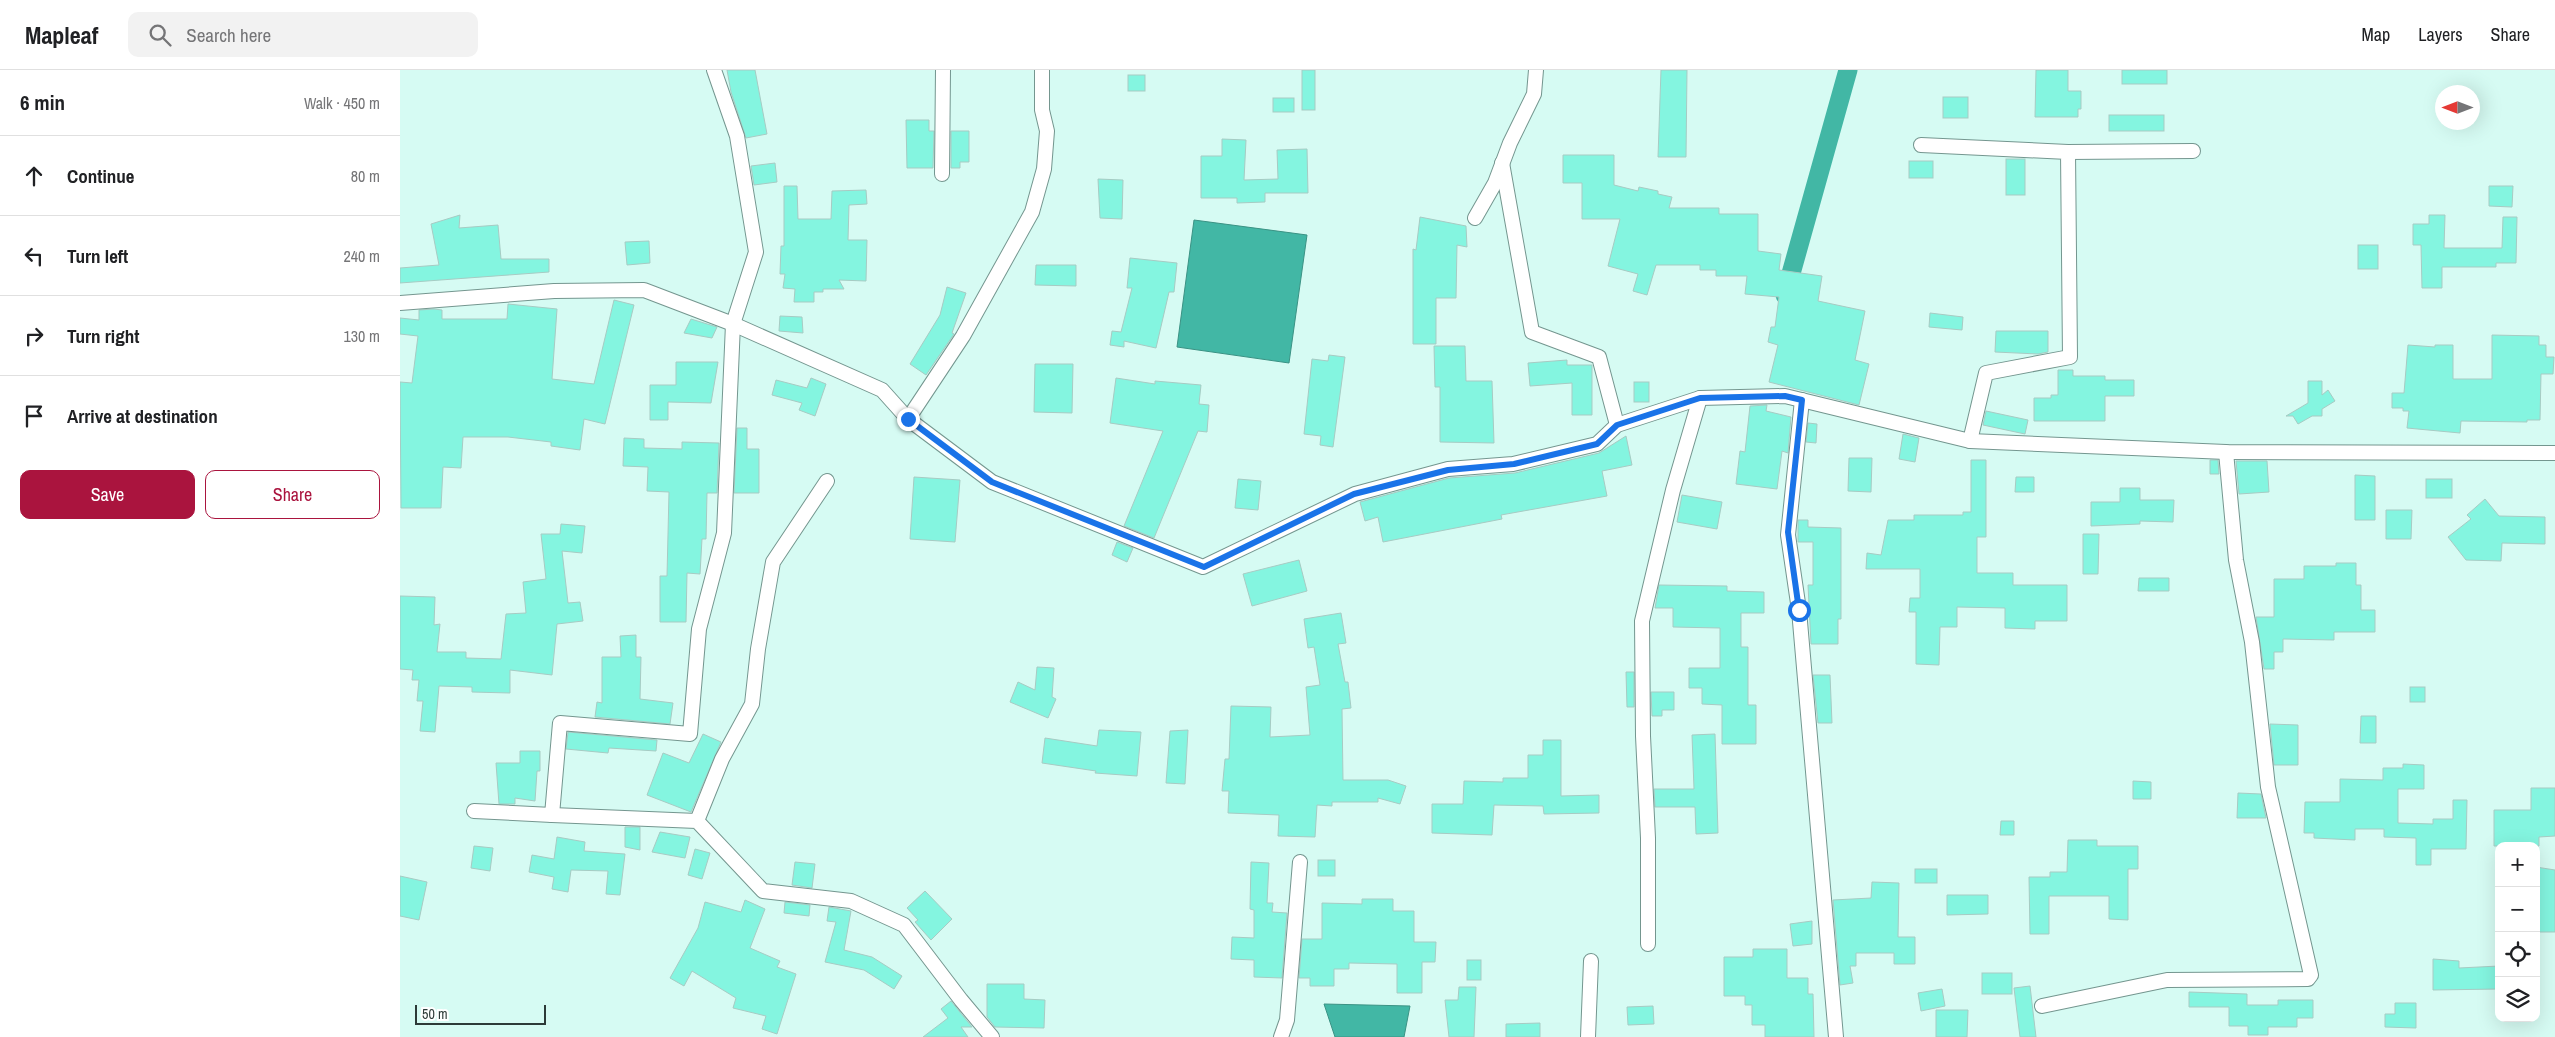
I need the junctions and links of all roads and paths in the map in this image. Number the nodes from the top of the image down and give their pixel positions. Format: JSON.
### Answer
{"nodes":[{"id":1,"x":714,"y":70,"type":"edge"},
{"id":2,"x":943,"y":70,"type":"edge"},
{"id":3,"x":1042,"y":70,"type":"edge"},
{"id":4,"x":1536,"y":70,"type":"edge"},
{"id":5,"x":1921,"y":145,"type":"dead end"},
{"id":6,"x":2192,"y":151,"type":"dead end"},
{"id":7,"x":2068,"y":152,"type":"junction"},
{"id":8,"x":1502,"y":163,"type":"junction"},
{"id":9,"x":942,"y":174,"type":"dead end"},
{"id":10,"x":1475,"y":218,"type":"dead end"},
{"id":11,"x":400,"y":303,"type":"edge"},
{"id":12,"x":733,"y":324,"type":"junction"},
{"id":13,"x":1700,"y":398,"type":"junction"},
{"id":14,"x":1802,"y":400,"type":"junction"},
{"id":15,"x":908,"y":419,"type":"junction"},
{"id":16,"x":1617,"y":425,"type":"junction"},
{"id":17,"x":1970,"y":441,"type":"junction"},
{"id":18,"x":2226,"y":452,"type":"junction"},
{"id":19,"x":2555,"y":452,"type":"edge"},
{"id":20,"x":827,"y":481,"type":"dead end"},
{"id":21,"x":474,"y":811,"type":"dead end"},
{"id":22,"x":552,"y":815,"type":"junction"},
{"id":23,"x":697,"y":821,"type":"junction"},
{"id":24,"x":1300,"y":862,"type":"dead end"},
{"id":25,"x":1648,"y":944,"type":"dead end"},
{"id":26,"x":1591,"y":961,"type":"dead end"},
{"id":27,"x":2042,"y":1006,"type":"dead end"},
{"id":28,"x":992,"y":1037,"type":"edge"},
{"id":29,"x":1281,"y":1037,"type":"edge"},
{"id":30,"x":1588,"y":1037,"type":"edge"},
{"id":31,"x":1836,"y":1037,"type":"edge"}],
"edges":[{"from":1,"to":12,"type":"street"},
{"from":2,"to":9,"type":"street"},
{"from":3,"to":15,"type":"street"},
{"from":4,"to":8,"type":"street"},
{"from":5,"to":7,"type":"street"},
{"from":6,"to":7,"type":"street"},
{"from":7,"to":17,"type":"street"},
{"from":8,"to":10,"type":"street"},
{"from":8,"to":16,"type":"street"},
{"from":11,"to":12,"type":"street"},
{"from":12,"to":15,"type":"street"},
{"from":12,"to":22,"type":"street"},
{"from":13,"to":14,"type":"street"},
{"from":13,"to":16,"type":"street"},
{"from":13,"to":25,"type":"street"},
{"from":14,"to":17,"type":"street"},
{"from":14,"to":31,"type":"street"},
{"from":15,"to":16,"type":"street"},
{"from":17,"to":18,"type":"street"},
{"from":18,"to":19,"type":"street"},
{"from":18,"to":27,"type":"street"},
{"from":20,"to":23,"type":"street"},
{"from":21,"to":22,"type":"street"},
{"from":22,"to":23,"type":"street"},
{"from":23,"to":28,"type":"street"},
{"from":24,"to":29,"type":"street"},
{"from":26,"to":30,"type":"street"}]}
